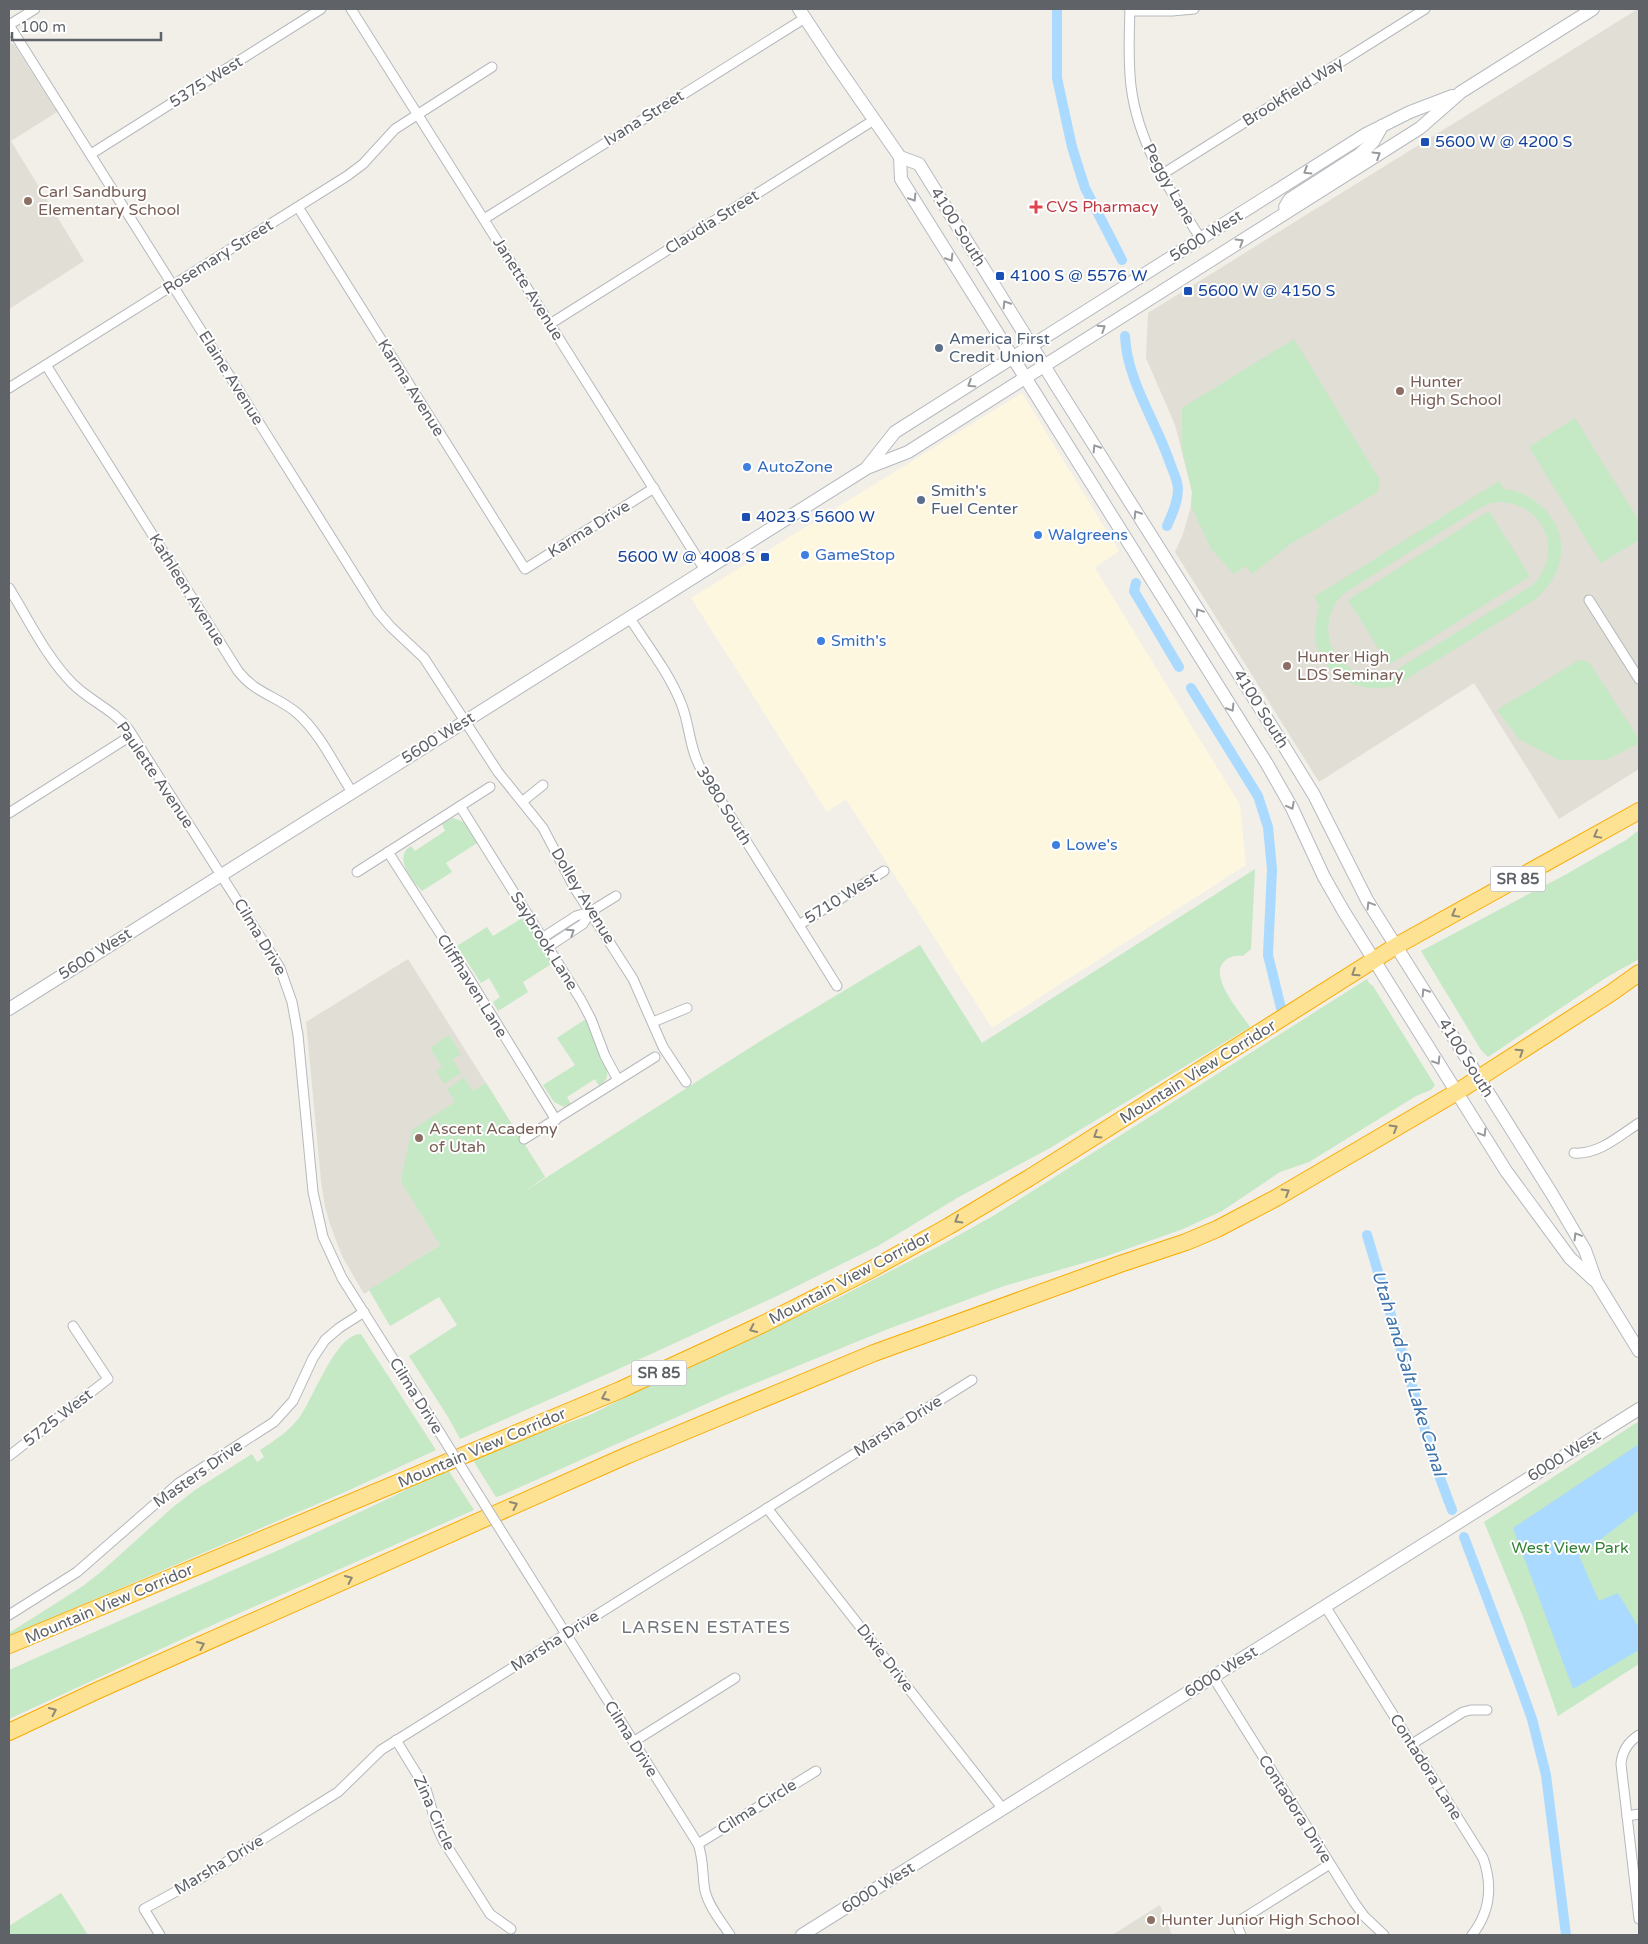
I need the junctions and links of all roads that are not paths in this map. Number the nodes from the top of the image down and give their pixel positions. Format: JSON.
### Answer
{"nodes":[{"id":1,"x":35,"y":9,"type":"edge"},
{"id":2,"x":321,"y":9,"type":"edge"},
{"id":3,"x":351,"y":9,"type":"edge"},
{"id":4,"x":1194,"y":9,"type":"edge"},
{"id":5,"x":1425,"y":9,"type":"edge"},
{"id":6,"x":1593,"y":9,"type":"edge"},
{"id":7,"x":1130,"y":10,"type":"edge"},
{"id":8,"x":802,"y":13,"type":"edge"},
{"id":9,"x":1577,"y":13,"type":"edge"},
{"id":10,"x":9,"y":25,"type":"edge"},
{"id":11,"x":492,"y":68,"type":"dead end"},
{"id":12,"x":1461,"y":92,"type":"junction"},
{"id":13,"x":418,"y":114,"type":"junction"},
{"id":14,"x":874,"y":120,"type":"junction"},
{"id":15,"x":1382,"y":126,"type":"junction"},
{"id":16,"x":91,"y":154,"type":"junction"},
{"id":17,"x":900,"y":157,"type":"junction"},
{"id":18,"x":1161,"y":175,"type":"junction"},
{"id":19,"x":298,"y":207,"type":"junction"},
{"id":20,"x":1287,"y":212,"type":"junction"},
{"id":21,"x":484,"y":219,"type":"junction"},
{"id":22,"x":1201,"y":239,"type":"junction"},
{"id":23,"x":173,"y":285,"type":"junction"},
{"id":24,"x":550,"y":324,"type":"junction"},
{"id":25,"x":1032,"y":346,"type":"junction"},
{"id":26,"x":1012,"y":358,"type":"junction"},
{"id":27,"x":46,"y":365,"type":"junction"},
{"id":28,"x":1044,"y":366,"type":"junction"},
{"id":29,"x":1024,"y":378,"type":"junction"},
{"id":30,"x":9,"y":388,"type":"edge"},
{"id":31,"x":867,"y":468,"type":"junction"},
{"id":32,"x":654,"y":488,"type":"junction"},
{"id":33,"x":525,"y":570,"type":"joint"},
{"id":34,"x":705,"y":570,"type":"junction"},
{"id":35,"x":9,"y":588,"type":"edge"},
{"id":36,"x":1589,"y":600,"type":"dead end"},
{"id":37,"x":629,"y":617,"type":"junction"},
{"id":38,"x":1639,"y":679,"type":"edge"},
{"id":39,"x":465,"y":721,"type":"junction"},
{"id":40,"x":132,"y":735,"type":"junction"},
{"id":41,"x":543,"y":785,"type":"dead end"},
{"id":42,"x":490,"y":787,"type":"dead end"},
{"id":43,"x":352,"y":792,"type":"junction"},
{"id":44,"x":523,"y":801,"type":"junction"},
{"id":45,"x":460,"y":806,"type":"junction"},
{"id":46,"x":1639,"y":811,"type":"edge"},
{"id":47,"x":9,"y":813,"type":"edge"},
{"id":48,"x":388,"y":852,"type":"junction"},
{"id":49,"x":884,"y":871,"type":"dead end"},
{"id":50,"x":356,"y":872,"type":"dead end"},
{"id":51,"x":222,"y":875,"type":"junction"},
{"id":52,"x":616,"y":896,"type":"dead end"},
{"id":53,"x":590,"y":912,"type":"junction"},
{"id":54,"x":798,"y":925,"type":"junction"},
{"id":55,"x":542,"y":938,"type":"junction"},
{"id":56,"x":1396,"y":946,"type":"junction"},
{"id":57,"x":548,"y":947,"type":"junction"},
{"id":58,"x":1374,"y":960,"type":"junction"},
{"id":59,"x":1639,"y":973,"type":"edge"},
{"id":60,"x":837,"y":986,"type":"dead end"},
{"id":61,"x":687,"y":1008,"type":"dead end"},
{"id":62,"x":9,"y":1009,"type":"edge"},
{"id":63,"x":653,"y":1022,"type":"junction"},
{"id":64,"x":655,"y":1057,"type":"dead end"},
{"id":65,"x":1479,"y":1078,"type":"junction"},
{"id":66,"x":618,"y":1080,"type":"junction"},
{"id":67,"x":686,"y":1082,"type":"dead end"},
{"id":68,"x":1457,"y":1092,"type":"junction"},
{"id":69,"x":556,"y":1120,"type":"junction"},
{"id":70,"x":1639,"y":1123,"type":"edge"},
{"id":71,"x":524,"y":1139,"type":"dead end"},
{"id":72,"x":1574,"y":1153,"type":"dead end"},
{"id":73,"x":1596,"y":1281,"type":"junction"},
{"id":74,"x":364,"y":1312,"type":"junction"},
{"id":75,"x":73,"y":1326,"type":"dead end"},
{"id":76,"x":1639,"y":1351,"type":"edge"},
{"id":77,"x":972,"y":1380,"type":"dead end"},
{"id":78,"x":1639,"y":1408,"type":"edge"},
{"id":79,"x":9,"y":1456,"type":"edge"},
{"id":80,"x":767,"y":1508,"type":"junction"},
{"id":81,"x":1325,"y":1606,"type":"junction"},
{"id":82,"x":9,"y":1615,"type":"edge"},
{"id":83,"x":566,"y":1635,"type":"junction"},
{"id":84,"x":9,"y":1646,"type":"edge"},
{"id":85,"x":1212,"y":1677,"type":"junction"},
{"id":86,"x":735,"y":1678,"type":"dead end"},
{"id":87,"x":1487,"y":1710,"type":"dead end"},
{"id":88,"x":9,"y":1732,"type":"edge"},
{"id":89,"x":1639,"y":1735,"type":"edge"},
{"id":90,"x":396,"y":1740,"type":"junction"},
{"id":91,"x":633,"y":1742,"type":"junction"},
{"id":92,"x":1412,"y":1744,"type":"junction"},
{"id":93,"x":816,"y":1770,"type":"dead end"},
{"id":94,"x":1003,"y":1809,"type":"junction"},
{"id":95,"x":1639,"y":1814,"type":"edge"},
{"id":96,"x":1627,"y":1816,"type":"junction"},
{"id":97,"x":698,"y":1844,"type":"junction"},
{"id":98,"x":1330,"y":1864,"type":"junction"},
{"id":99,"x":1639,"y":1919,"type":"edge"},
{"id":100,"x":511,"y":1929,"type":"dead end"},
{"id":101,"x":160,"y":1935,"type":"edge"},
{"id":102,"x":730,"y":1935,"type":"edge"},
{"id":103,"x":802,"y":1935,"type":"edge"},
{"id":104,"x":1242,"y":1935,"type":"edge"},
{"id":105,"x":1384,"y":1935,"type":"edge"},
{"id":106,"x":1472,"y":1935,"type":"edge"}],
"edges":[{"from":1,"to":10,"type":"street"},
{"from":2,"to":16,"type":"street","name":"5375 West"},
{"from":3,"to":13,"type":"street","name":"Janette Avenue"},
{"from":4,"to":7,"type":"street"},
{"from":5,"to":18,"type":"street","name":"Brookfield Way"},
{"from":6,"to":9,"type":"main road","name":"5600 West"},
{"from":7,"to":18,"type":"street","name":"Peggy Lane"},
{"from":8,"to":14,"type":"main road","name":"4100 South"},
{"from":8,"to":21,"type":"street","name":"Ivana Street"},
{"from":9,"to":12,"type":"main road","name":"5600 West"},
{"from":10,"to":16,"type":"street","name":"Elaine Avenue"},
{"from":11,"to":13,"type":"street","name":"Rosemary Street"},
{"from":12,"to":15,"type":"main road","name":"5600 West"},
{"from":20,"to":12,"type":"main road","name":"5600 West","one_way":true},
{"from":13,"to":19,"type":"street","name":"Rosemary Street"},
{"from":13,"to":21,"type":"street","name":"Janette Avenue"},
{"from":14,"to":17,"type":"main road","name":"4100 South"},
{"from":14,"to":24,"type":"street","name":"Claudia Street"},
{"from":15,"to":20,"type":"main road"},
{"from":15,"to":22,"type":"main road","name":"5600 West","one_way":true},
{"from":16,"to":23,"type":"street","name":"Elaine Avenue"},
{"from":25,"to":17,"type":"main road","name":"4100 South","one_way":true},
{"from":17,"to":26,"type":"main road","name":"4100 South","one_way":true},
{"from":18,"to":22,"type":"street","name":"Peggy Lane"},
{"from":19,"to":23,"type":"street","name":"Rosemary Street"},
{"from":19,"to":33,"type":"street","name":"Karma Avenue"},
{"from":28,"to":20,"type":"main road","name":"5600 West","one_way":true},
{"from":21,"to":24,"type":"street","name":"Janette Avenue"},
{"from":22,"to":25,"type":"main road","name":"5600 West"},
{"from":23,"to":27,"type":"street","name":"Rosemary Street"},
{"from":23,"to":39,"type":"street","name":"Elaine Avenue"},
{"from":24,"to":32,"type":"street","name":"Janette Avenue"},
{"from":25,"to":26,"type":"main road","name":"5600 West"},
{"from":25,"to":28,"type":"main road","name":"4100 South"},
{"from":26,"to":29,"type":"main road","name":"4100 South"},
{"from":26,"to":31,"type":"main road","name":"5600 West","one_way":true},
{"from":27,"to":30,"type":"street","name":"Rosemary Street"},
{"from":27,"to":43,"type":"street","name":"Kathleen Avenue"},
{"from":28,"to":29,"type":"main road","name":"5600 West"},
{"from":56,"to":28,"type":"main road","name":"4100 South","one_way":true},
{"from":29,"to":31,"type":"main road","name":"5600 West"},
{"from":29,"to":58,"type":"main road","name":"4100 South","one_way":true},
{"from":31,"to":34,"type":"main road","name":"5600 West"},
{"from":32,"to":33,"type":"street","name":"Karma Drive"},
{"from":32,"to":34,"type":"street","name":"Janette Avenue"},
{"from":34,"to":37,"type":"main road","name":"5600 West"},
{"from":35,"to":40,"type":"street","name":"Paulette Avenue"},
{"from":36,"to":38,"type":"street"},
{"from":37,"to":39,"type":"main road","name":"5600 West"},
{"from":37,"to":54,"type":"street","name":"3980 South"},
{"from":39,"to":43,"type":"main road","name":"5600 West"},
{"from":39,"to":44,"type":"street","name":"Dolley Avenue"},
{"from":40,"to":47,"type":"street"},
{"from":40,"to":51,"type":"street","name":"Paulette Avenue"},
{"from":41,"to":44,"type":"street"},
{"from":42,"to":45,"type":"street"},
{"from":43,"to":51,"type":"main road","name":"5600 West"},
{"from":44,"to":53,"type":"street","name":"Dolley Avenue"},
{"from":45,"to":48,"type":"street"},
{"from":45,"to":55,"type":"street","name":"Saybrook Lane"},
{"from":46,"to":56,"type":"highway","name":"Mountain View Corridor","number":"SR 85","one_way":true},
{"from":48,"to":50,"type":"street"},
{"from":48,"to":69,"type":"street","name":"Cliffhaven Lane"},
{"from":49,"to":54,"type":"street","name":"5710 West"},
{"from":51,"to":62,"type":"main road","name":"5600 West"},
{"from":51,"to":74,"type":"street","name":"Cilma Drive"},
{"from":52,"to":53,"type":"street"},
{"from":53,"to":55,"type":"street"},
{"from":57,"to":53,"type":"street","one_way":true},
{"from":53,"to":63,"type":"street","name":"Dolley Avenue"},
{"from":54,"to":60,"type":"street","name":"3980 South"},
{"from":55,"to":57,"type":"street","name":"Saybrook Lane"},
{"from":56,"to":58,"type":"highway","name":"Mountain View Corridor","number":"SR 85"},
{"from":65,"to":56,"type":"main road","name":"4100 South","one_way":true},
{"from":57,"to":66,"type":"street","name":"Saybrook Lane"},
{"from":58,"to":68,"type":"main road","name":"4100 South","one_way":true},
{"from":58,"to":84,"type":"highway","name":"Mountain View Corridor","number":"SR 85","one_way":true},
{"from":65,"to":59,"type":"highway","one_way":true},
{"from":61,"to":63,"type":"street"},
{"from":63,"to":67,"type":"street","name":"Dolley Avenue"},
{"from":64,"to":66,"type":"street"},
{"from":65,"to":68,"type":"highway"},
{"from":73,"to":65,"type":"main road","name":"4100 South","one_way":true},
{"from":66,"to":69,"type":"street"},
{"from":68,"to":73,"type":"main road","name":"4100 South","one_way":true},
{"from":88,"to":68,"type":"highway","one_way":true},
{"from":69,"to":71,"type":"street"},
{"from":70,"to":72,"type":"street"},
{"from":73,"to":76,"type":"main road","name":"4100 South"},
{"from":74,"to":82,"type":"street","name":"Masters Drive"},
{"from":74,"to":83,"type":"street","name":"Cilma Drive","bridge":true},
{"from":75,"to":79,"type":"street","name":"5725 West"},
{"from":77,"to":80,"type":"street","name":"Marsha Drive"},
{"from":78,"to":81,"type":"main road","name":"6000 West"},
{"from":80,"to":83,"type":"street","name":"Marsha Drive"},
{"from":80,"to":94,"type":"street","name":"Dixie Drive"},
{"from":81,"to":85,"type":"main road","name":"6000 West"},
{"from":81,"to":92,"type":"street","name":"Contadora Lane"},
{"from":83,"to":90,"type":"street","name":"Marsha Drive"},
{"from":83,"to":91,"type":"street","name":"Cilma Drive"},
{"from":85,"to":94,"type":"main road","name":"6000 West"},
{"from":85,"to":98,"type":"street","name":"Contadora Drive"},
{"from":86,"to":91,"type":"street"},
{"from":87,"to":92,"type":"street"},
{"from":89,"to":96,"type":"street"},
{"from":90,"to":100,"type":"street","name":"Zina Circle"},
{"from":90,"to":101,"type":"street","name":"Marsha Drive"},
{"from":91,"to":97,"type":"street","name":"Cilma Drive"},
{"from":92,"to":106,"type":"street","name":"Contadora Lane"},
{"from":93,"to":97,"type":"street","name":"Cilma Circle"},
{"from":94,"to":103,"type":"main road","name":"6000 West"},
{"from":95,"to":96,"type":"street"},
{"from":96,"to":99,"type":"street"},
{"from":97,"to":102,"type":"street","name":"Cilma Drive"},
{"from":98,"to":104,"type":"street"},
{"from":98,"to":105,"type":"street","name":"Contadora Drive"}]}
